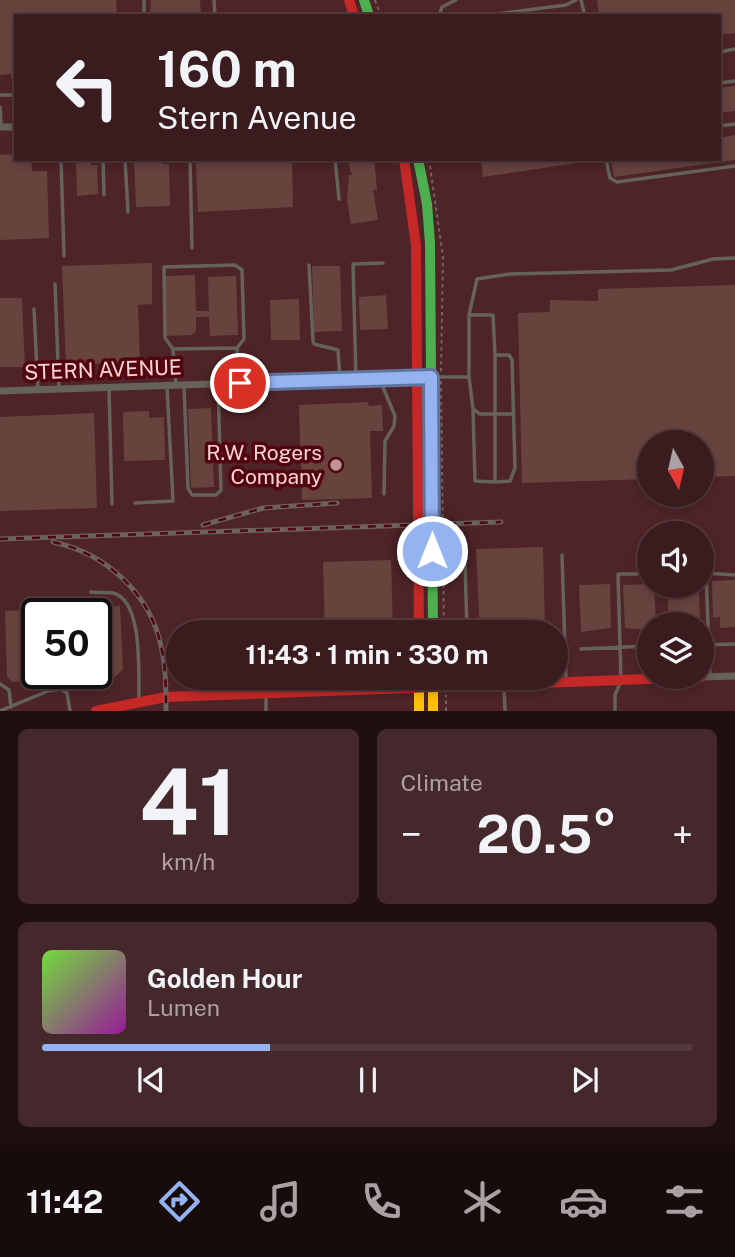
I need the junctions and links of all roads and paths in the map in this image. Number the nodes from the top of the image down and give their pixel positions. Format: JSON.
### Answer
{"nodes":[{"id":1,"x":456,"y":0,"type":"edge"},
{"id":2,"x":578,"y":0,"type":"edge"},
{"id":3,"x":440,"y":14,"type":"edge"},
{"id":4,"x":496,"y":14,"type":"edge"},
{"id":5,"x":0,"y":107,"type":"edge"},
{"id":6,"x":0,"y":127,"type":"edge"},
{"id":7,"x":61,"y":161,"type":"edge"},
{"id":8,"x":103,"y":161,"type":"edge"},
{"id":9,"x":125,"y":161,"type":"edge"},
{"id":10,"x":190,"y":161,"type":"edge"},
{"id":11,"x":335,"y":161,"type":"edge"},
{"id":12,"x":404,"y":161,"type":"edge"},
{"id":13,"x":418,"y":161,"type":"edge"},
{"id":14,"x":429,"y":161,"type":"edge"},
{"id":15,"x":607,"y":161,"type":"edge"},
{"id":16,"x":735,"y":166,"type":"edge"},
{"id":17,"x":104,"y":195,"type":"dead end"},
{"id":18,"x":339,"y":199,"type":"dead end"},
{"id":19,"x":128,"y":212,"type":"dead end"},
{"id":20,"x":192,"y":247,"type":"dead end"},
{"id":21,"x":64,"y":256,"type":"dead end"},
{"id":22,"x":735,"y":258,"type":"edge"},
{"id":23,"x":383,"y":264,"type":"dead end"},
{"id":24,"x":309,"y":265,"type":"dead end"},
{"id":25,"x":55,"y":284,"type":"dead end"},
{"id":26,"x":34,"y":309,"type":"dead end"},
{"id":27,"x":469,"y":315,"type":"junction"},
{"id":28,"x":236,"y":348,"type":"junction"},
{"id":29,"x":173,"y":349,"type":"junction"},
{"id":30,"x":495,"y":355,"type":"junction"},
{"id":31,"x":417,"y":377,"type":"junction"},
{"id":32,"x":436,"y":377,"type":"junction"},
{"id":33,"x":469,"y":377,"type":"junction"},
{"id":34,"x":380,"y":378,"type":"junction"},
{"id":35,"x":340,"y":379,"type":"junction"},
{"id":36,"x":356,"y":379,"type":"junction"},
{"id":37,"x":218,"y":383,"type":"junction"},
{"id":38,"x":240,"y":383,"type":"junction"},
{"id":39,"x":167,"y":385,"type":"junction"},
{"id":40,"x":176,"y":385,"type":"junction"},
{"id":41,"x":184,"y":385,"type":"junction"},
{"id":42,"x":109,"y":387,"type":"junction"},
{"id":43,"x":59,"y":389,"type":"junction"},
{"id":44,"x":38,"y":390,"type":"junction"},
{"id":45,"x":0,"y":391,"type":"edge"},
{"id":46,"x":473,"y":409,"type":"junction"},
{"id":47,"x":495,"y":414,"type":"junction"},
{"id":48,"x":514,"y":414,"type":"junction"},
{"id":49,"x":495,"y":482,"type":"junction"},
{"id":50,"x":384,"y":494,"type":"dead end"},
{"id":51,"x":135,"y":503,"type":"dead end"},
{"id":52,"x":112,"y":504,"type":"dead end"},
{"id":53,"x":562,"y":555,"type":"dead end"},
{"id":54,"x":465,"y":562,"type":"dead end"},
{"id":55,"x":714,"y":573,"type":"edge"},
{"id":56,"x":637,"y":574,"type":"edge"},
{"id":57,"x":735,"y":575,"type":"edge"},
{"id":58,"x":91,"y":592,"type":"dead end"},
{"id":59,"x":419,"y":620,"type":"edge"},
{"id":60,"x":433,"y":620,"type":"edge"},
{"id":61,"x":444,"y":620,"type":"edge"},
{"id":62,"x":467,"y":620,"type":"edge"},
{"id":63,"x":564,"y":620,"type":"edge"},
{"id":64,"x":735,"y":643,"type":"edge"},
{"id":65,"x":714,"y":645,"type":"edge"},
{"id":66,"x":637,"y":646,"type":"edge"},
{"id":67,"x":620,"y":647,"type":"junction"},
{"id":68,"x":581,"y":649,"type":"dead end"},
{"id":69,"x":735,"y":676,"type":"edge"},
{"id":70,"x":714,"y":677,"type":"edge"},
{"id":71,"x":637,"y":680,"type":"edge"},
{"id":72,"x":621,"y":681,"type":"junction"},
{"id":73,"x":568,"y":682,"type":"edge"},
{"id":74,"x":0,"y":684,"type":"edge"},
{"id":75,"x":364,"y":690,"type":"edge"},
{"id":76,"x":419,"y":690,"type":"edge"},
{"id":77,"x":433,"y":690,"type":"edge"},
{"id":78,"x":505,"y":690,"type":"edge"},
{"id":79,"x":308,"y":692,"type":"joint"},
{"id":80,"x":266,"y":693,"type":"junction"},
{"id":81,"x":139,"y":701,"type":"junction"},
{"id":82,"x":11,"y":707,"type":"junction"},
{"id":83,"x":1,"y":711,"type":"edge"},
{"id":84,"x":70,"y":711,"type":"edge"},
{"id":85,"x":96,"y":711,"type":"edge"},
{"id":86,"x":266,"y":711,"type":"edge"},
{"id":87,"x":419,"y":711,"type":"edge"},
{"id":88,"x":433,"y":711,"type":"edge"},
{"id":89,"x":505,"y":711,"type":"edge"},
{"id":90,"x":615,"y":711,"type":"edge"}],
"edges":[{"from":1,"to":3,"type":"lane"},
{"from":2,"to":4,"type":"lane"},
{"from":5,"to":6,"type":"lane"},
{"from":7,"to":21,"type":"lane"},
{"from":8,"to":17,"type":"lane"},
{"from":9,"to":19,"type":"lane"},
{"from":10,"to":20,"type":"lane"},
{"from":11,"to":18,"type":"lane"},
{"from":12,"to":31,"type":"main road"},
{"from":13,"to":32,"type":"main road"},
{"from":14,"to":32,"type":"path"},
{"from":15,"to":16,"type":"lane"},
{"from":22,"to":27,"type":"lane"},
{"from":23,"to":36,"type":"lane"},
{"from":24,"to":35,"type":"lane"},
{"from":25,"to":43,"type":"lane"},
{"from":26,"to":44,"type":"lane"},
{"from":27,"to":30,"type":"lane"},
{"from":27,"to":33,"type":"lane"},
{"from":28,"to":29,"type":"lane"},
{"from":28,"to":29,"type":"lane"},
{"from":28,"to":38,"type":"lane"},
{"from":29,"to":40,"type":"lane"},
{"from":30,"to":47,"type":"lane"},
{"from":30,"to":48,"type":"lane"},
{"from":31,"to":32,"type":"lane"},
{"from":31,"to":34,"type":"street","name":"STERN AVENUE"},
{"from":31,"to":59,"type":"main road"},
{"from":32,"to":33,"type":"lane"},
{"from":32,"to":60,"type":"main road"},
{"from":32,"to":61,"type":"path"},
{"from":33,"to":46,"type":"lane"},
{"from":34,"to":36,"type":"street","name":"STERN AVENUE"},
{"from":34,"to":50,"type":"lane"},
{"from":35,"to":36,"type":"street","name":"STERN AVENUE"},
{"from":35,"to":38,"type":"street","name":"STERN AVENUE"},
{"from":37,"to":38,"type":"street","name":"STERN AVENUE"},
{"from":37,"to":41,"type":"street","name":"STERN AVENUE"},
{"from":37,"to":41,"type":"lane"},
{"from":39,"to":40,"type":"street","name":"STERN AVENUE"},
{"from":39,"to":42,"type":"street","name":"STERN AVENUE"},
{"from":39,"to":51,"type":"lane"},
{"from":40,"to":41,"type":"street","name":"STERN AVENUE"},
{"from":42,"to":43,"type":"street","name":"STERN AVENUE"},
{"from":42,"to":52,"type":"lane"},
{"from":43,"to":44,"type":"street","name":"STERN AVENUE"},
{"from":44,"to":45,"type":"street","name":"STERN AVENUE"},
{"from":46,"to":47,"type":"lane"},
{"from":46,"to":49,"type":"lane"},
{"from":47,"to":48,"type":"lane"},
{"from":47,"to":49,"type":"lane"},
{"from":48,"to":49,"type":"lane"},
{"from":53,"to":63,"type":"lane"},
{"from":54,"to":62,"type":"lane"},
{"from":55,"to":57,"type":"lane"},
{"from":56,"to":67,"type":"lane"},
{"from":58,"to":81,"type":"lane"},
{"from":64,"to":65,"type":"lane"},
{"from":66,"to":67,"type":"lane"},
{"from":67,"to":68,"type":"lane"},
{"from":67,"to":72,"type":"lane"},
{"from":69,"to":70,"type":"street"},
{"from":71,"to":72,"type":"main road"},
{"from":72,"to":73,"type":"main road"},
{"from":72,"to":90,"type":"lane"},
{"from":74,"to":82,"type":"lane"},
{"from":75,"to":79,"type":"main road"},
{"from":76,"to":87,"type":"main road"},
{"from":77,"to":88,"type":"main road"},
{"from":78,"to":89,"type":"lane"},
{"from":79,"to":80,"type":"main road"},
{"from":80,"to":81,"type":"main road"},
{"from":80,"to":86,"type":"lane"},
{"from":81,"to":85,"type":"main road"},
{"from":82,"to":83,"type":"lane"},
{"from":82,"to":84,"type":"lane"}]}
